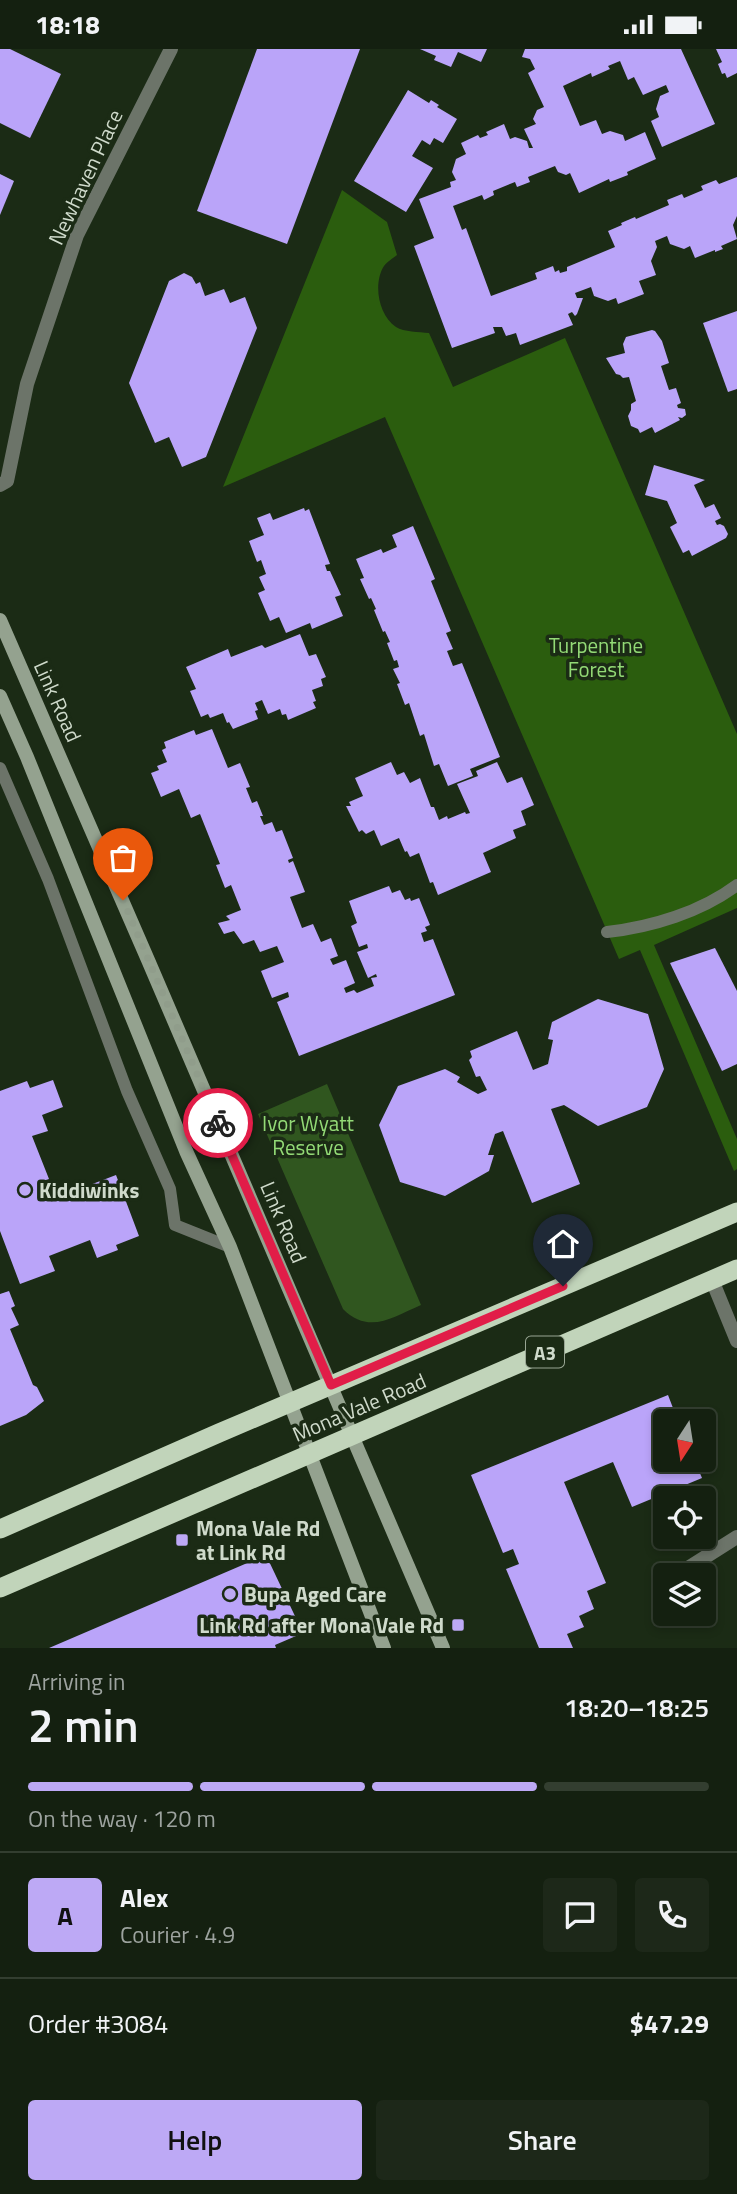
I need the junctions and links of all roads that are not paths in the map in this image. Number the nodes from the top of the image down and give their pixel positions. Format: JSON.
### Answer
{"nodes":[{"id":1,"x":171,"y":49,"type":"edge"},
{"id":2,"x":0,"y":485,"type":"edge"},
{"id":3,"x":0,"y":621,"type":"edge"},
{"id":4,"x":0,"y":695,"type":"edge"},
{"id":5,"x":0,"y":768,"type":"edge"},
{"id":6,"x":737,"y":885,"type":"edge"},
{"id":7,"x":607,"y":932,"type":"dead end"},
{"id":8,"x":737,"y":1212,"type":"edge"},
{"id":9,"x":230,"y":1248,"type":"junction"},
{"id":10,"x":737,"y":1269,"type":"edge"},
{"id":11,"x":712,"y":1280,"type":"junction"},
{"id":12,"x":737,"y":1341,"type":"edge"},
{"id":13,"x":331,"y":1385,"type":"junction"},
{"id":14,"x":290,"y":1404,"type":"junction"},
{"id":15,"x":352,"y":1435,"type":"junction"},
{"id":16,"x":309,"y":1454,"type":"junction"},
{"id":17,"x":0,"y":1529,"type":"edge"},
{"id":18,"x":737,"y":1537,"type":"edge"},
{"id":19,"x":696,"y":1563,"type":"edge"},
{"id":20,"x":0,"y":1588,"type":"edge"},
{"id":21,"x":384,"y":1648,"type":"edge"},
{"id":22,"x":443,"y":1648,"type":"edge"}],
"edges":[{"from":1,"to":2,"type":"street","name":"Newhaven Place"},
{"from":3,"to":13,"type":"main road","name":"Link Road"},
{"from":4,"to":9,"type":"main road"},
{"from":5,"to":9,"type":"lane"},
{"from":6,"to":7,"type":"lane"},
{"from":8,"to":13,"type":"highway","name":"Mona Vale Road"},
{"from":9,"to":14,"type":"main road"},
{"from":10,"to":11,"type":"highway","name":"Mona Vale Road","number":"A3"},
{"from":11,"to":12,"type":"street"},
{"from":11,"to":15,"type":"highway","name":"Mona Vale Road","number":"A3"},
{"from":13,"to":14,"type":"highway","name":"Mona Vale Road"},
{"from":13,"to":15,"type":"main road","name":"Link Road"},
{"from":14,"to":16,"type":"main road"},
{"from":14,"to":17,"type":"highway","name":"Mona Vale Road"},
{"from":15,"to":16,"type":"highway","name":"Mona Vale Road","number":"A3"},
{"from":15,"to":22,"type":"main road","name":"Link Road"},
{"from":16,"to":20,"type":"highway","name":"Mona Vale Road","number":"A3"},
{"from":16,"to":21,"type":"main road"},
{"from":18,"to":19,"type":"street"}]}
